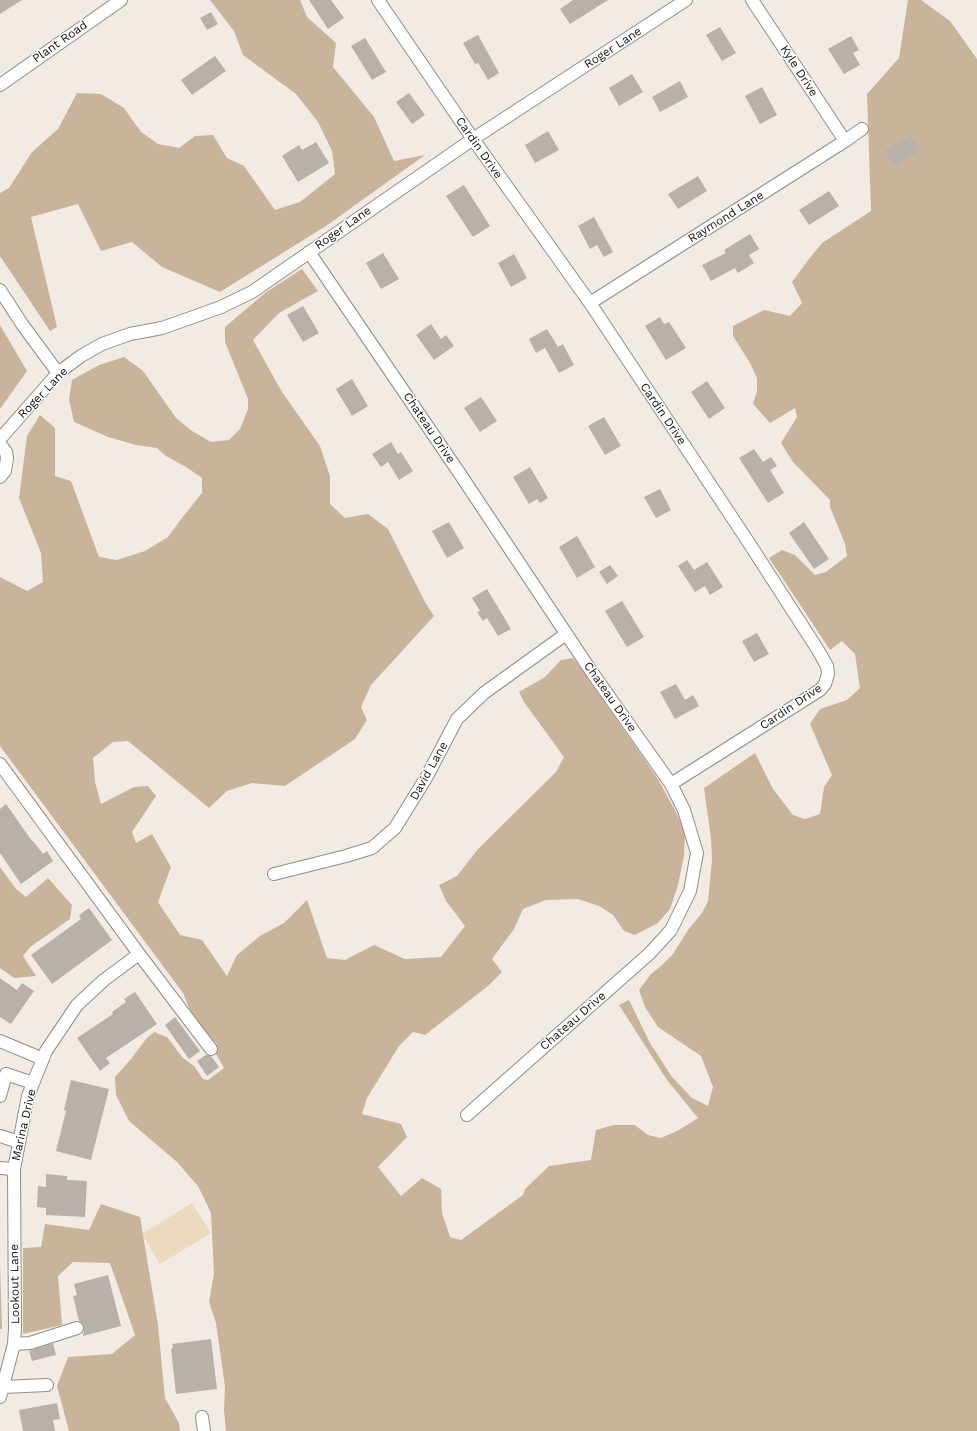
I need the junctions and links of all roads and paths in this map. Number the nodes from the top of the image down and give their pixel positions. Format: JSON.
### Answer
{"nodes":[{"id":1,"x":121,"y":0,"type":"edge"},
{"id":2,"x":378,"y":0,"type":"edge"},
{"id":3,"x":686,"y":0,"type":"edge"},
{"id":4,"x":752,"y":0,"type":"edge"},
{"id":5,"x":0,"y":85,"type":"edge"},
{"id":6,"x":862,"y":129,"type":"dead end"},
{"id":7,"x":473,"y":139,"type":"junction"},
{"id":8,"x":845,"y":142,"type":"junction"},
{"id":9,"x":309,"y":252,"type":"junction"},
{"id":10,"x":0,"y":290,"type":"edge"},
{"id":11,"x":590,"y":303,"type":"junction"},
{"id":12,"x":58,"y":373,"type":"junction"},
{"id":13,"x":0,"y":439,"type":"edge"},
{"id":14,"x":0,"y":444,"type":"edge"},
{"id":15,"x":0,"y":477,"type":"edge"},
{"id":16,"x":566,"y":634,"type":"junction"},
{"id":17,"x":0,"y":764,"type":"edge"},
{"id":18,"x":671,"y":784,"type":"junction"},
{"id":19,"x":274,"y":874,"type":"dead end"},
{"id":20,"x":139,"y":954,"type":"junction"},
{"id":21,"x":0,"y":1041,"type":"edge"},
{"id":22,"x":211,"y":1048,"type":"dead end"},
{"id":23,"x":43,"y":1059,"type":"junction"},
{"id":24,"x":33,"y":1083,"type":"junction"},
{"id":25,"x":0,"y":1096,"type":"edge"},
{"id":26,"x":467,"y":1115,"type":"dead end"},
{"id":27,"x":0,"y":1136,"type":"edge"},
{"id":28,"x":19,"y":1142,"type":"junction"},
{"id":29,"x":0,"y":1168,"type":"edge"},
{"id":30,"x":14,"y":1169,"type":"junction"},
{"id":31,"x":77,"y":1328,"type":"dead end"},
{"id":32,"x":9,"y":1352,"type":"edge"},
{"id":33,"x":47,"y":1385,"type":"dead end"},
{"id":34,"x":2,"y":1392,"type":"edge"},
{"id":35,"x":202,"y":1417,"type":"dead end"},
{"id":36,"x":204,"y":1431,"type":"edge"}],
"edges":[{"from":1,"to":5,"type":"street","name":"Plant Road"},
{"from":2,"to":7,"type":"street","name":"Cardin Drive"},
{"from":3,"to":7,"type":"street","name":"Roger Lane"},
{"from":4,"to":8,"type":"street","name":"Kyle Drive"},
{"from":6,"to":8,"type":"street","name":"Raymond Lane"},
{"from":7,"to":9,"type":"street","name":"Roger Lane"},
{"from":7,"to":11,"type":"street","name":"Cardin Drive"},
{"from":8,"to":11,"type":"street","name":"Raymond Lane"},
{"from":9,"to":12,"type":"street","name":"Roger Lane"},
{"from":9,"to":16,"type":"street","name":"Chateau Drive"},
{"from":10,"to":12,"type":"street"},
{"from":11,"to":18,"type":"street","name":"Cardin Drive"},
{"from":12,"to":13,"type":"street","name":"Roger Lane"},
{"from":14,"to":15,"type":"street"},
{"from":16,"to":18,"type":"street","name":"Chateau Drive"},
{"from":16,"to":19,"type":"street","name":"David Lane"},
{"from":17,"to":20,"type":"street"},
{"from":18,"to":26,"type":"street","name":"Chateau Drive"},
{"from":20,"to":22,"type":"street"},
{"from":20,"to":23,"type":"street","name":"Marina Drive"},
{"from":21,"to":23,"type":"street"},
{"from":23,"to":24,"type":"street","name":"Marina Drive"},
{"from":24,"to":25,"type":"street"},
{"from":24,"to":28,"type":"street","name":"Marina Drive"},
{"from":27,"to":28,"type":"street"},
{"from":28,"to":30,"type":"street","name":"Marina Drive"},
{"from":29,"to":30,"type":"street"},
{"from":30,"to":32,"type":"street","name":"Lookout Lane"},
{"from":31,"to":32,"type":"street"},
{"from":32,"to":34,"type":"street","name":"Lookout Lane"},
{"from":33,"to":34,"type":"street"},
{"from":35,"to":36,"type":"street"}]}
